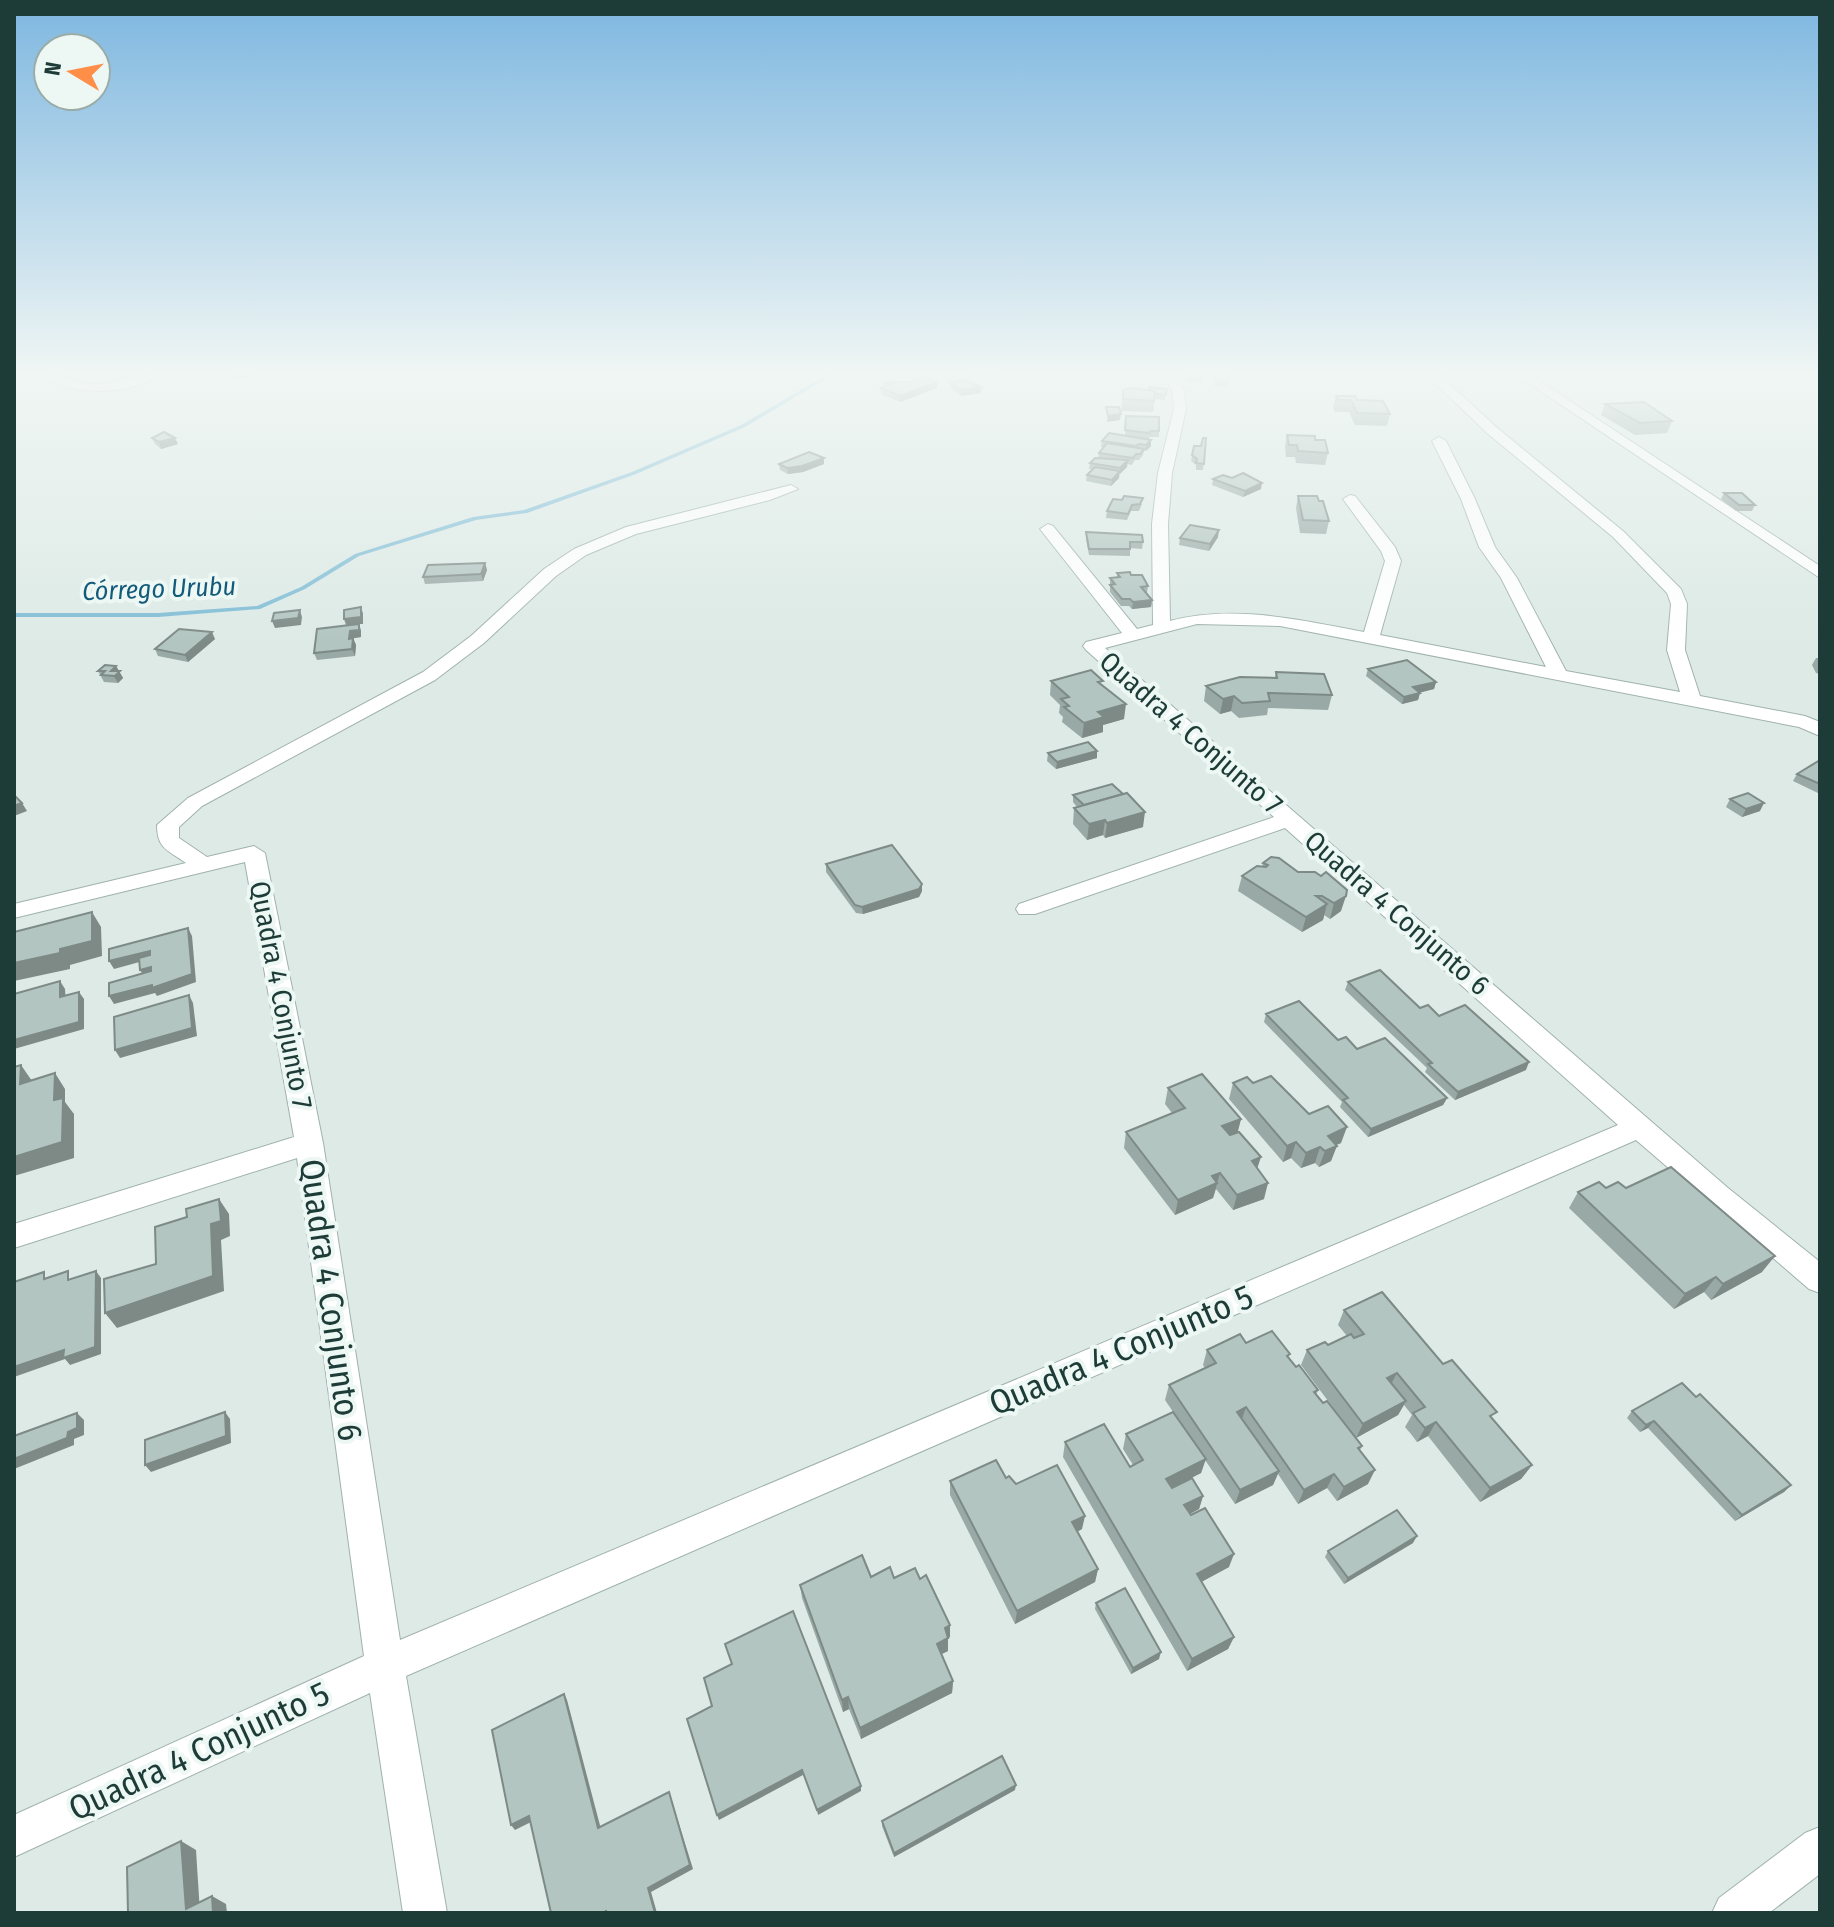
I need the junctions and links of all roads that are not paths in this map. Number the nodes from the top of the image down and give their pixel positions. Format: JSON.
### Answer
{"nodes":[{"id":1,"x":1167,"y":464,"type":"edge"},
{"id":2,"x":1450,"y":464,"type":"edge"},
{"id":3,"x":1534,"y":464,"type":"edge"},
{"id":4,"x":1656,"y":464,"type":"edge"},
{"id":5,"x":791,"y":489,"type":"dead end"},
{"id":6,"x":1350,"y":499,"type":"dead end"},
{"id":7,"x":1048,"y":529,"type":"dead end"},
{"id":8,"x":1820,"y":573,"type":"edge"},
{"id":9,"x":1162,"y":628,"type":"junction"},
{"id":10,"x":1133,"y":635,"type":"junction"},
{"id":11,"x":1371,"y":638,"type":"junction"},
{"id":12,"x":1559,"y":674,"type":"junction"},
{"id":13,"x":1692,"y":700,"type":"junction"},
{"id":14,"x":1815,"y":724,"type":"edge"},
{"id":15,"x":1290,"y":819,"type":"junction"},
{"id":16,"x":202,"y":864,"type":"junction"},
{"id":17,"x":1027,"y":909,"type":"dead end"},
{"id":18,"x":14,"y":911,"type":"edge"},
{"id":19,"x":1640,"y":1127,"type":"junction"},
{"id":20,"x":309,"y":1143,"type":"junction"},
{"id":21,"x":14,"y":1236,"type":"edge"},
{"id":22,"x":1820,"y":1280,"type":"edge"},
{"id":23,"x":385,"y":1666,"type":"junction"},
{"id":24,"x":14,"y":1836,"type":"edge"},
{"id":25,"x":1820,"y":1848,"type":"edge"},
{"id":26,"x":425,"y":1913,"type":"edge"},
{"id":27,"x":1734,"y":1913,"type":"edge"}],
"edges":[{"from":1,"to":9,"type":"street"},
{"from":2,"to":12,"type":"street"},
{"from":3,"to":13,"type":"street"},
{"from":4,"to":8,"type":"street"},
{"from":5,"to":16,"type":"street"},
{"from":6,"to":11,"type":"street"},
{"from":7,"to":10,"type":"street"},
{"from":9,"to":10,"type":"street"},
{"from":9,"to":11,"type":"street"},
{"from":10,"to":15,"type":"street","name":"Quadra 4 Conjunto 7"},
{"from":11,"to":12,"type":"street"},
{"from":12,"to":13,"type":"street"},
{"from":13,"to":14,"type":"street"},
{"from":15,"to":17,"type":"street","name":"Quadra 4 Conjunto 6"},
{"from":15,"to":19,"type":"street","name":"Quadra 4 Conjunto 6"},
{"from":16,"to":18,"type":"street","name":"Quadra 4 Conjunto 7"},
{"from":16,"to":20,"type":"street","name":"Quadra 4 Conjunto 7"},
{"from":19,"to":22,"type":"street"},
{"from":19,"to":23,"type":"street","name":"Quadra 4 Conjunto 5"},
{"from":20,"to":21,"type":"street","name":"Quadra 4 Conjunto 6"},
{"from":20,"to":23,"type":"street","name":"Quadra 4 Conjunto 6"},
{"from":23,"to":24,"type":"street","name":"Quadra 4 Conjunto 5"},
{"from":23,"to":26,"type":"street"},
{"from":25,"to":27,"type":"street"}]}
